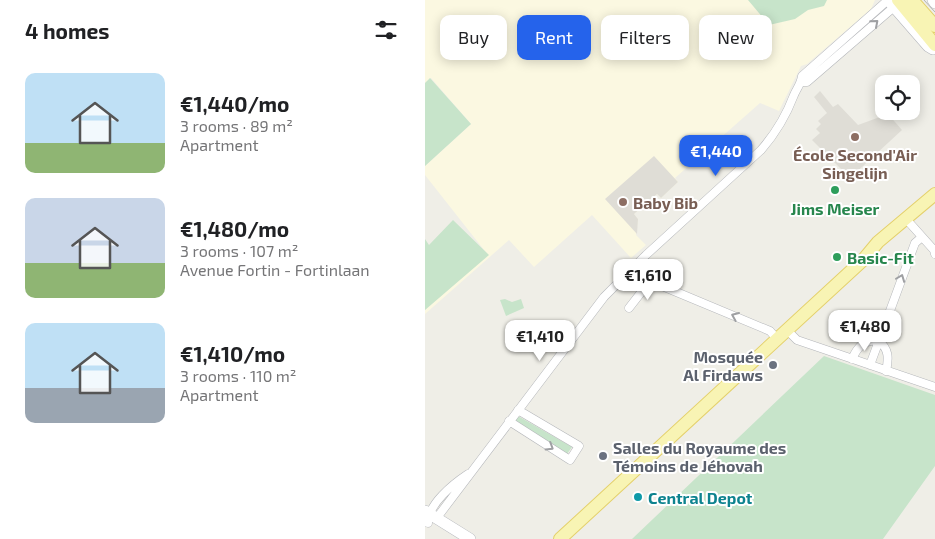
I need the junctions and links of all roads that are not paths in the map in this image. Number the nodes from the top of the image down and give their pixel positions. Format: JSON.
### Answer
{"nodes":[{"id":1,"x":912,"y":0,"type":"edge"},
{"id":2,"x":892,"y":2,"type":"edge"},
{"id":3,"x":935,"y":26,"type":"edge"},
{"id":4,"x":935,"y":45,"type":"edge"},
{"id":5,"x":935,"y":50,"type":"edge"},
{"id":6,"x":935,"y":194,"type":"edge"},
{"id":7,"x":907,"y":220,"type":"junction"},
{"id":8,"x":922,"y":237,"type":"junction"},
{"id":9,"x":935,"y":254,"type":"edge"},
{"id":10,"x":631,"y":270,"type":"junction"},
{"id":11,"x":650,"y":281,"type":"junction"},
{"id":12,"x":629,"y":308,"type":"dead end"},
{"id":13,"x":782,"y":335,"type":"junction"},
{"id":14,"x":878,"y":340,"type":"junction"},
{"id":15,"x":852,"y":359,"type":"junction"},
{"id":16,"x":870,"y":365,"type":"junction"},
{"id":17,"x":886,"y":371,"type":"junction"},
{"id":18,"x":935,"y":387,"type":"edge"},
{"id":19,"x":518,"y":410,"type":"junction"},
{"id":20,"x":509,"y":421,"type":"junction"},
{"id":21,"x":429,"y":516,"type":"edge"},
{"id":22,"x":461,"y":539,"type":"edge"},
{"id":23,"x":470,"y":539,"type":"edge"},
{"id":24,"x":560,"y":539,"type":"edge"}],
"edges":[{"from":1,"to":3,"type":"main road"},
{"from":2,"to":4,"type":"main road"},
{"from":2,"to":5,"type":"street"},
{"from":2,"to":10,"type":"street"},
{"from":6,"to":7,"type":"main road"},
{"from":7,"to":8,"type":"street"},
{"from":7,"to":13,"type":"main road"},
{"from":8,"to":9,"type":"street"},
{"from":14,"to":8,"type":"street","one_way":true},
{"from":10,"to":11,"type":"street"},
{"from":10,"to":19,"type":"street"},
{"from":11,"to":12,"type":"street"},
{"from":13,"to":11,"type":"street","one_way":true},
{"from":13,"to":15,"type":"street"},
{"from":13,"to":24,"type":"main road"},
{"from":14,"to":15,"type":"street"},
{"from":14,"to":16,"type":"street"},
{"from":14,"to":17,"type":"street"},
{"from":15,"to":16,"type":"street"},
{"from":16,"to":17,"type":"street"},
{"from":17,"to":18,"type":"street"},
{"from":19,"to":20,"type":"street"},
{"from":20,"to":19,"type":"street","one_way":true},
{"from":20,"to":21,"type":"street"},
{"from":21,"to":22,"type":"street"},
{"from":21,"to":23,"type":"street"}]}
